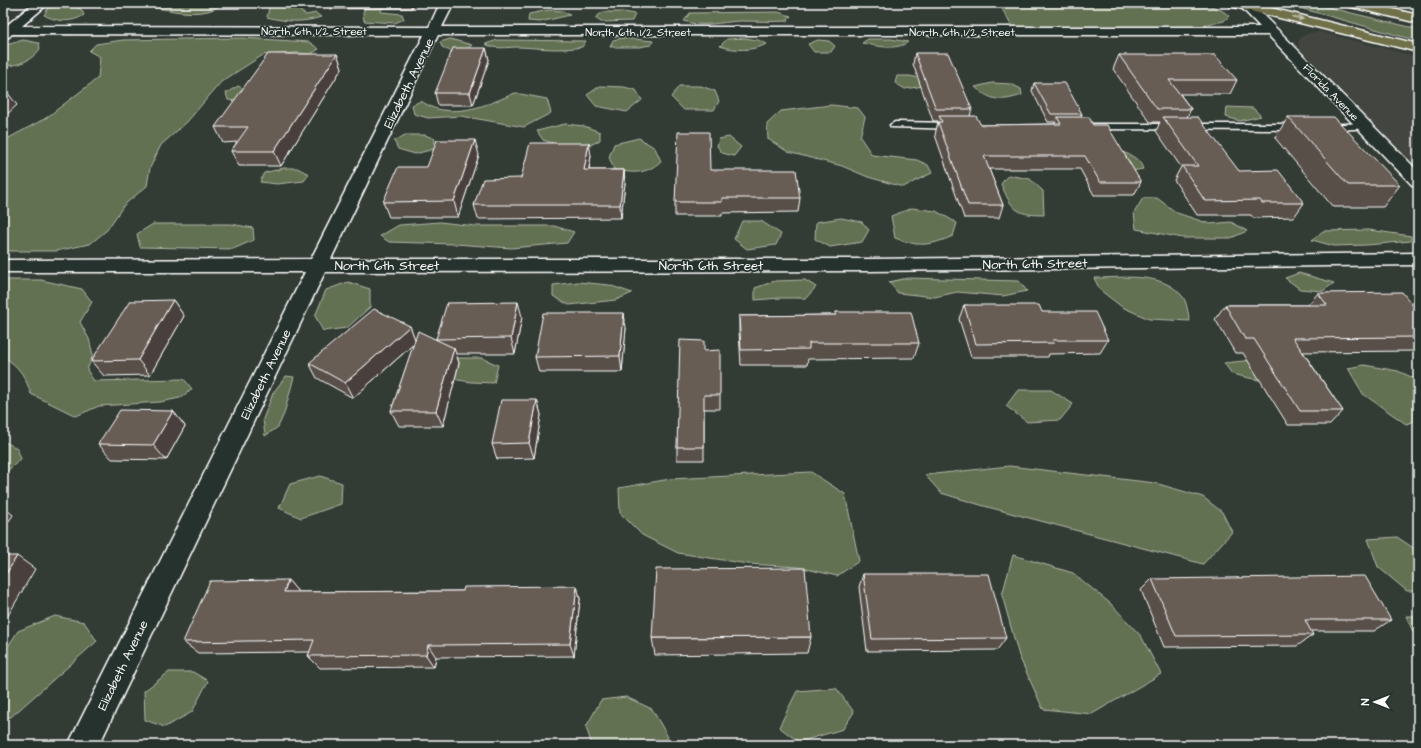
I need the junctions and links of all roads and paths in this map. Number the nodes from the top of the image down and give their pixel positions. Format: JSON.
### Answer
{"nodes":[{"id":1,"x":42,"y":3,"type":"edge"},
{"id":2,"x":447,"y":3,"type":"edge"},
{"id":3,"x":1352,"y":3,"type":"edge"},
{"id":4,"x":1242,"y":4,"type":"edge"},
{"id":5,"x":1418,"y":19,"type":"edge"},
{"id":6,"x":1272,"y":31,"type":"junction"},
{"id":7,"x":5,"y":32,"type":"edge"},
{"id":8,"x":433,"y":32,"type":"junction"},
{"id":9,"x":1418,"y":48,"type":"edge"},
{"id":10,"x":895,"y":126,"type":"dead end"},
{"id":11,"x":966,"y":126,"type":"edge"},
{"id":12,"x":1364,"y":126,"type":"junction"},
{"id":13,"x":1078,"y":127,"type":"edge"},
{"id":14,"x":1418,"y":181,"type":"edge"},
{"id":15,"x":1418,"y":259,"type":"edge"},
{"id":16,"x":3,"y":266,"type":"edge"},
{"id":17,"x":318,"y":266,"type":"junction"},
{"id":18,"x":83,"y":745,"type":"edge"}],
"edges":[{"from":1,"to":7,"type":"street"},
{"from":2,"to":8,"type":"street","name":"Elizabeth Avenue"},
{"from":3,"to":5,"type":"main road"},
{"from":4,"to":6,"type":"street","name":"Florida Avenue"},
{"from":4,"to":9,"type":"main road","one_way":true},
{"from":6,"to":8,"type":"street","name":"North 6th 1/2 Street"},
{"from":6,"to":12,"type":"street","name":"Florida Avenue"},
{"from":7,"to":8,"type":"street","name":"North 6th 1/2 Street"},
{"from":8,"to":17,"type":"street","name":"Elizabeth Avenue"},
{"from":10,"to":11,"type":"lane"},
{"from":12,"to":13,"type":"lane"},
{"from":12,"to":14,"type":"street","name":"Florida Avenue"},
{"from":15,"to":17,"type":"street","name":"North 6th Street"},
{"from":16,"to":17,"type":"street","name":"North 6th Street"},
{"from":17,"to":18,"type":"street","name":"Elizabeth Avenue"}]}
